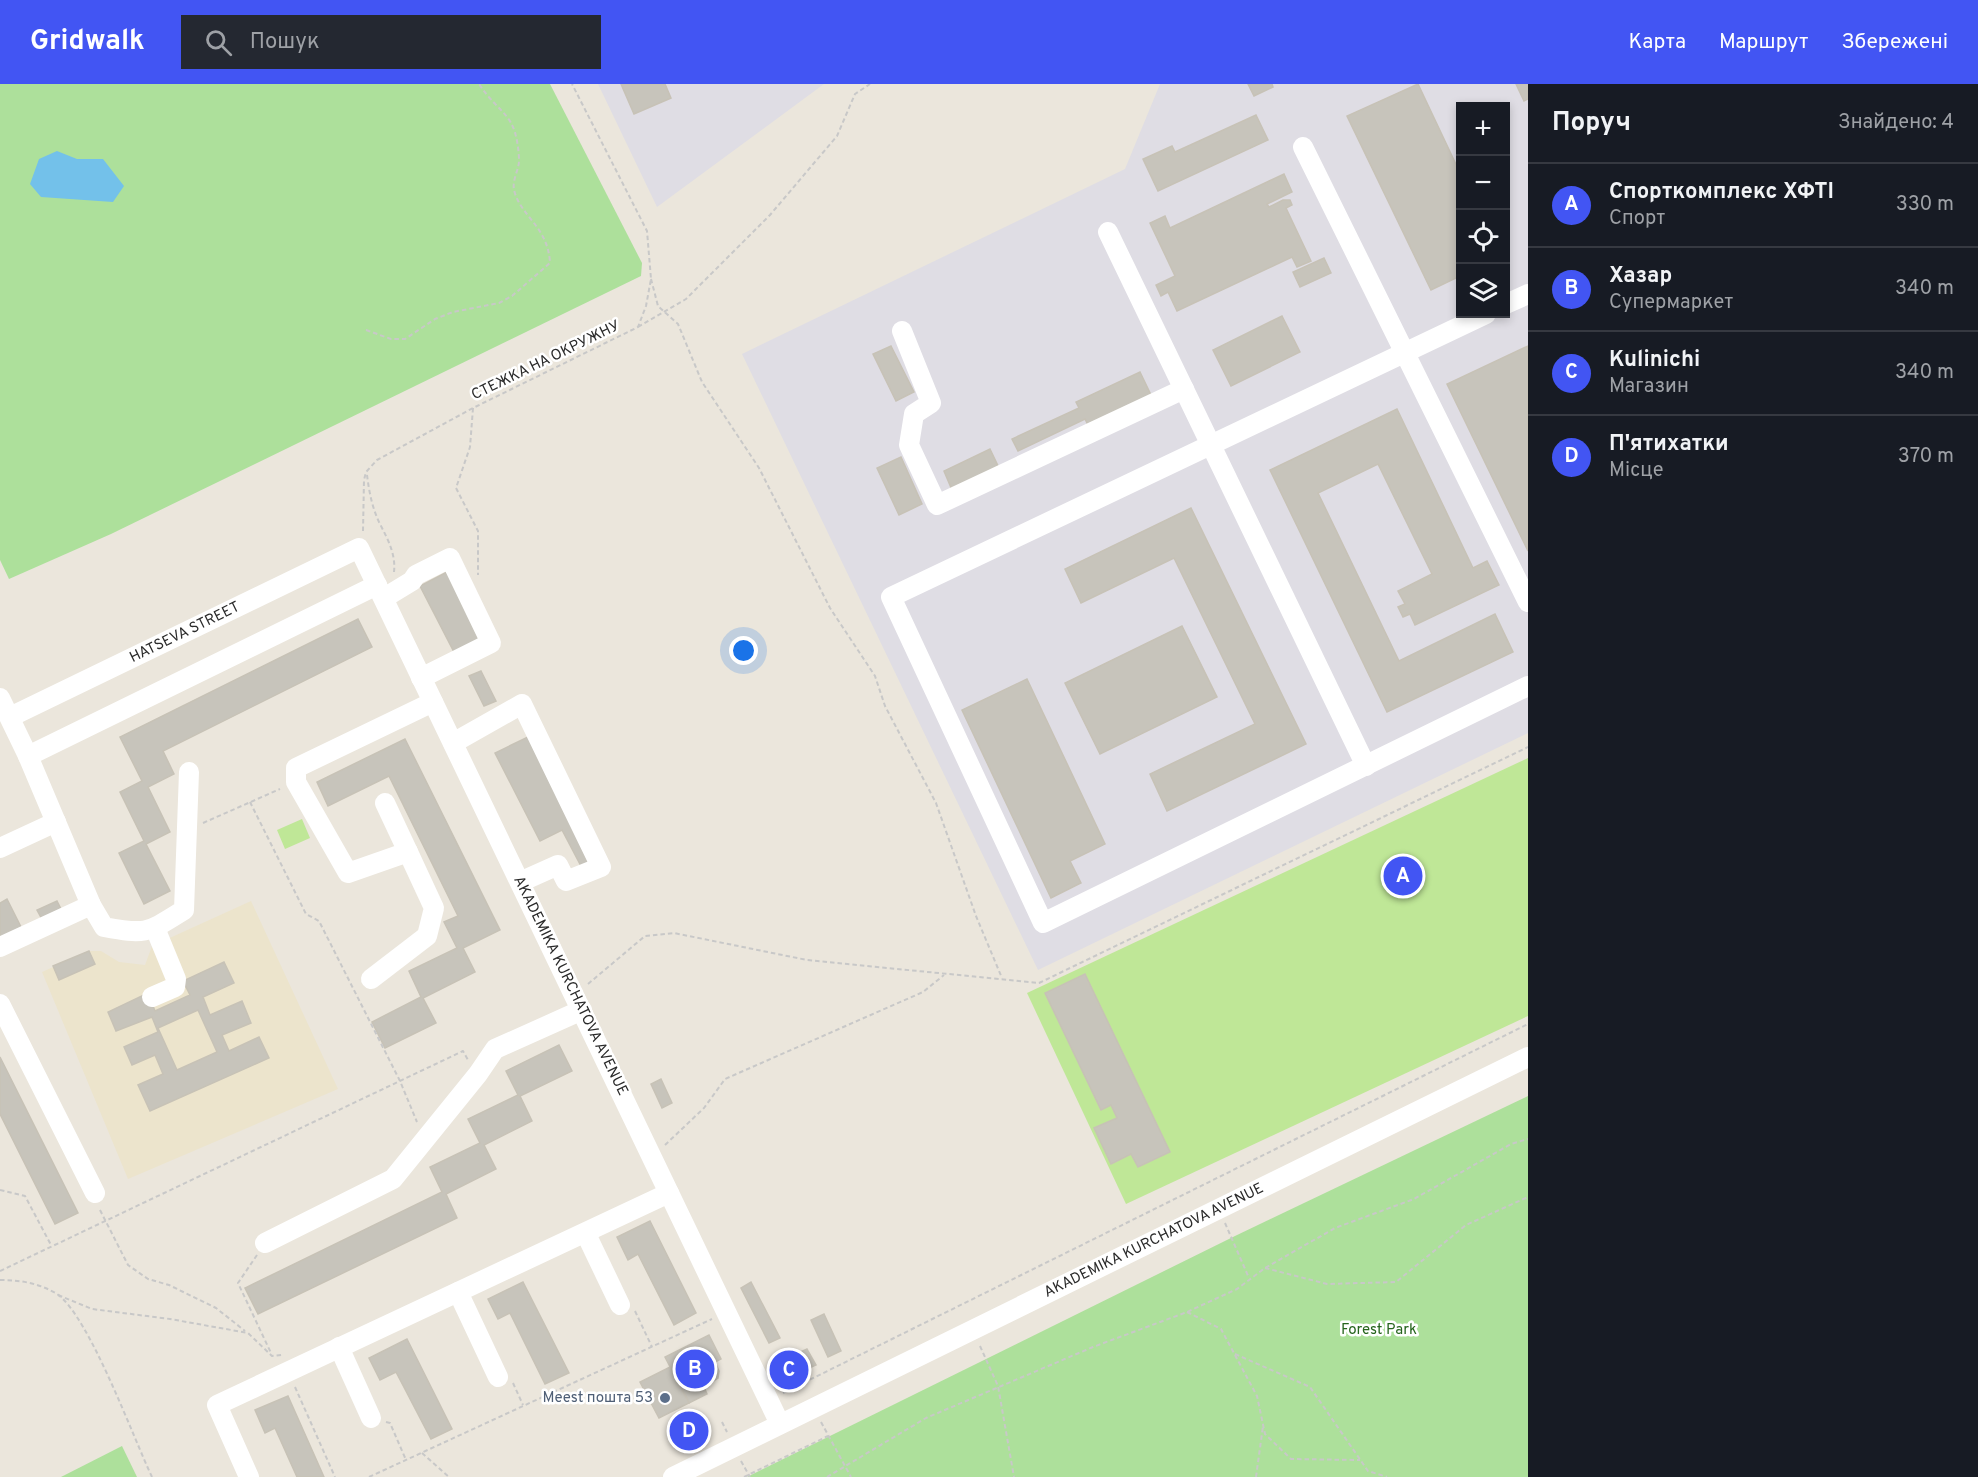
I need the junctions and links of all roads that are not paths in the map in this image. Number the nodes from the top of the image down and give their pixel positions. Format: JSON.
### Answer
{"nodes":[{"id":1,"x":1303,"y":147,"type":"dead end"},
{"id":2,"x":1108,"y":232,"type":"dead end"},
{"id":3,"x":1528,"y":294,"type":"edge"},
{"id":4,"x":1510,"y":302,"type":"edge"},
{"id":5,"x":1478,"y":318,"type":"edge"},
{"id":6,"x":902,"y":331,"type":"dead end"},
{"id":7,"x":1404,"y":353,"type":"junction"},
{"id":8,"x":1184,"y":389,"type":"junction"},
{"id":9,"x":1211,"y":445,"type":"junction"},
{"id":10,"x":359,"y":548,"type":"joint"},
{"id":11,"x":380,"y":591,"type":"junction"},
{"id":12,"x":1528,"y":602,"type":"edge"},
{"id":13,"x":421,"y":678,"type":"junction"},
{"id":14,"x":1528,"y":686,"type":"edge"},
{"id":15,"x":0,"y":698,"type":"edge"},
{"id":16,"x":433,"y":702,"type":"junction"},
{"id":17,"x":10,"y":717,"type":"junction"},
{"id":18,"x":453,"y":743,"type":"junction"},
{"id":19,"x":28,"y":756,"type":"junction"},
{"id":20,"x":1366,"y":766,"type":"junction"},
{"id":21,"x":189,"y":772,"type":"dead end"},
{"id":22,"x":385,"y":803,"type":"dead end"},
{"id":23,"x":56,"y":822,"type":"junction"},
{"id":24,"x":0,"y":848,"type":"edge"},
{"id":25,"x":408,"y":852,"type":"junction"},
{"id":26,"x":520,"y":882,"type":"junction"},
{"id":27,"x":91,"y":905,"type":"junction"},
{"id":28,"x":155,"y":928,"type":"junction"},
{"id":29,"x":0,"y":947,"type":"edge"},
{"id":30,"x":371,"y":979,"type":"dead end"},
{"id":31,"x":152,"y":998,"type":"dead end"},
{"id":32,"x":0,"y":1004,"type":"edge"},
{"id":33,"x":582,"y":1010,"type":"junction"},
{"id":34,"x":1528,"y":1057,"type":"edge"},
{"id":35,"x":95,"y":1193,"type":"road end"},
{"id":36,"x":669,"y":1193,"type":"junction"},
{"id":37,"x":586,"y":1234,"type":"junction"},
{"id":38,"x":265,"y":1243,"type":"dead end"},
{"id":39,"x":458,"y":1292,"type":"junction"},
{"id":40,"x":620,"y":1305,"type":"road end"},
{"id":41,"x":339,"y":1347,"type":"junction"},
{"id":42,"x":498,"y":1377,"type":"road end"},
{"id":43,"x":371,"y":1419,"type":"road end"},
{"id":44,"x":780,"y":1424,"type":"junction"},
{"id":45,"x":249,"y":1477,"type":"edge"},
{"id":46,"x":673,"y":1477,"type":"edge"}],
"edges":[{"from":1,"to":7,"type":"street"},
{"from":2,"to":8,"type":"street"},
{"from":3,"to":4,"type":"street"},
{"from":5,"to":7,"type":"street"},
{"from":6,"to":8,"type":"street"},
{"from":7,"to":9,"type":"street"},
{"from":7,"to":12,"type":"street"},
{"from":8,"to":9,"type":"street"},
{"from":9,"to":20,"type":"street"},
{"from":9,"to":20,"type":"street"},
{"from":10,"to":11,"type":"street","name":"AKADEMIKA KURCHATOVA AVENUE"},
{"from":10,"to":17,"type":"street","name":"HATSEVA STREET"},
{"from":11,"to":13,"type":"street","name":"AKADEMIKA KURCHATOVA AVENUE"},
{"from":11,"to":13,"type":"street"},
{"from":11,"to":19,"type":"street"},
{"from":13,"to":16,"type":"street","name":"AKADEMIKA KURCHATOVA AVENUE"},
{"from":14,"to":20,"type":"street"},
{"from":15,"to":17,"type":"street"},
{"from":16,"to":18,"type":"street","name":"AKADEMIKA KURCHATOVA AVENUE"},
{"from":16,"to":25,"type":"street"},
{"from":17,"to":19,"type":"street"},
{"from":18,"to":26,"type":"street","name":"AKADEMIKA KURCHATOVA AVENUE"},
{"from":18,"to":26,"type":"street"},
{"from":19,"to":23,"type":"street"},
{"from":21,"to":28,"type":"street"},
{"from":22,"to":25,"type":"street"},
{"from":23,"to":24,"type":"street"},
{"from":23,"to":27,"type":"street"},
{"from":25,"to":30,"type":"street"},
{"from":26,"to":33,"type":"street","name":"AKADEMIKA KURCHATOVA AVENUE"},
{"from":27,"to":28,"type":"street"},
{"from":27,"to":29,"type":"street"},
{"from":28,"to":31,"type":"street"},
{"from":32,"to":35,"type":"street"},
{"from":33,"to":36,"type":"street","name":"AKADEMIKA KURCHATOVA AVENUE"},
{"from":33,"to":38,"type":"street"},
{"from":34,"to":44,"type":"street","name":"AKADEMIKA KURCHATOVA AVENUE"},
{"from":36,"to":37,"type":"street"},
{"from":36,"to":44,"type":"street","name":"AKADEMIKA KURCHATOVA AVENUE"},
{"from":37,"to":39,"type":"street"},
{"from":37,"to":40,"type":"street"},
{"from":39,"to":41,"type":"street"},
{"from":39,"to":42,"type":"street"},
{"from":41,"to":43,"type":"street"},
{"from":41,"to":45,"type":"street"},
{"from":44,"to":46,"type":"street","name":"AKADEMIKA KURCHATOVA AVENUE"}]}
